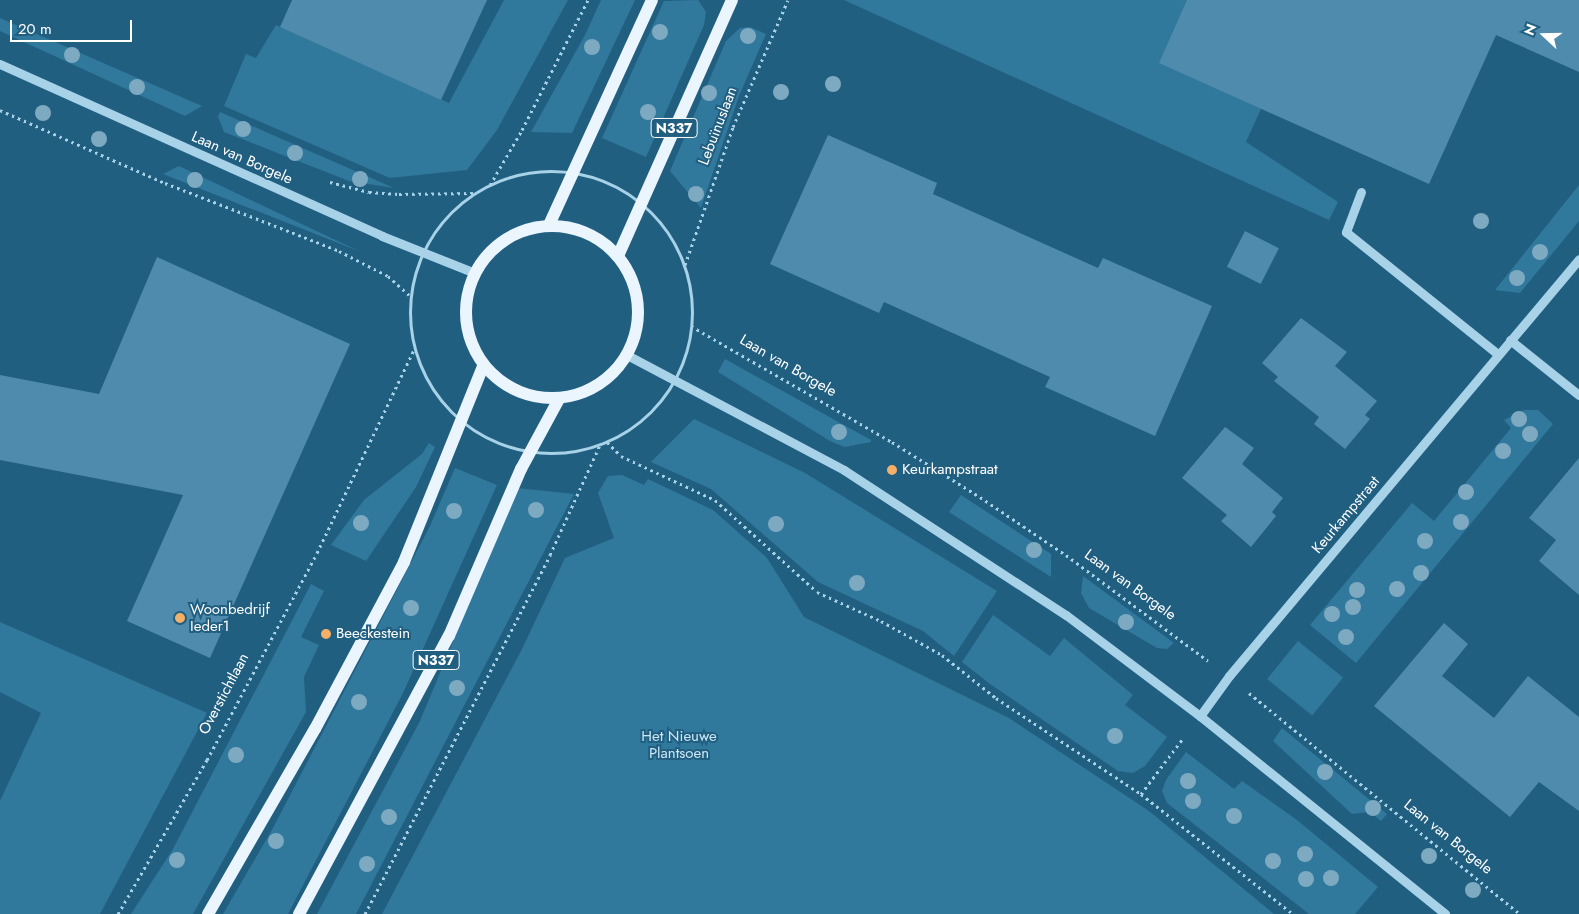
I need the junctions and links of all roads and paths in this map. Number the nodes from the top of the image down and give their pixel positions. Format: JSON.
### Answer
{"nodes":[{"id":1,"x":588,"y":0,"type":"edge"},
{"id":2,"x":652,"y":0,"type":"edge"},
{"id":3,"x":732,"y":0,"type":"edge"},
{"id":4,"x":788,"y":0,"type":"edge"},
{"id":5,"x":0,"y":64,"type":"edge"},
{"id":6,"x":0,"y":110,"type":"edge"},
{"id":7,"x":321,"y":179,"type":"dead end"},
{"id":8,"x":490,"y":184,"type":"dead end"},
{"id":9,"x":476,"y":192,"type":"dead end"},
{"id":10,"x":1361,"y":192,"type":"dead end"},
{"id":11,"x":549,"y":226,"type":"junction"},
{"id":12,"x":618,"y":256,"type":"junction"},
{"id":13,"x":1579,"y":259,"type":"edge"},
{"id":14,"x":685,"y":266,"type":"dead end"},
{"id":15,"x":475,"y":273,"type":"junction"},
{"id":16,"x":410,"y":296,"type":"dead end"},
{"id":17,"x":691,"y":326,"type":"dead end"},
{"id":18,"x":1510,"y":340,"type":"junction"},
{"id":19,"x":414,"y":349,"type":"dead end"},
{"id":20,"x":1498,"y":354,"type":"junction"},
{"id":21,"x":627,"y":355,"type":"junction"},
{"id":22,"x":483,"y":366,"type":"junction"},
{"id":23,"x":1579,"y":396,"type":"edge"},
{"id":24,"x":558,"y":399,"type":"junction"},
{"id":25,"x":606,"y":442,"type":"dead end"},
{"id":26,"x":600,"y":445,"type":"dead end"},
{"id":27,"x":1229,"y":676,"type":"junction"},
{"id":28,"x":1200,"y":716,"type":"junction"},
{"id":29,"x":1141,"y":794,"type":"junction"},
{"id":30,"x":118,"y":914,"type":"edge"},
{"id":31,"x":208,"y":914,"type":"edge"},
{"id":32,"x":299,"y":914,"type":"edge"},
{"id":33,"x":365,"y":914,"type":"edge"},
{"id":34,"x":1293,"y":914,"type":"edge"},
{"id":35,"x":1445,"y":914,"type":"edge"},
{"id":36,"x":1520,"y":914,"type":"edge"}],
"edges":[{"from":1,"to":8,"type":"path"},
{"from":2,"to":11,"type":"main road"},
{"from":3,"to":12,"type":"main road","number":"N337"},
{"from":4,"to":14,"type":"path","name":"Lebuïnuslaan"},
{"from":5,"to":15,"type":"street","name":"Laan van Borgele"},
{"from":6,"to":16,"type":"path"},
{"from":7,"to":9,"type":"path"},
{"from":10,"to":20,"type":"street"},
{"from":11,"to":12,"type":"main road"},
{"from":11,"to":15,"type":"main road"},
{"from":12,"to":21,"type":"main road"},
{"from":13,"to":18,"type":"street","name":"Keurkampstraat"},
{"from":15,"to":22,"type":"main road"},
{"from":17,"to":27,"type":"path","name":"Laan van Borgele"},
{"from":18,"to":20,"type":"street","name":"Keurkampstraat"},
{"from":18,"to":23,"type":"street"},
{"from":19,"to":30,"type":"path","name":"Overstichtlaan"},
{"from":20,"to":27,"type":"street","name":"Keurkampstraat"},
{"from":21,"to":24,"type":"main road"},
{"from":21,"to":28,"type":"street"},
{"from":22,"to":24,"type":"main road"},
{"from":22,"to":31,"type":"main road"},
{"from":24,"to":32,"type":"main road","number":"N337"},
{"from":25,"to":29,"type":"path"},
{"from":26,"to":33,"type":"path"},
{"from":27,"to":28,"type":"street","name":"Keurkampstraat"},
{"from":27,"to":36,"type":"path","name":"Laan van Borgele"},
{"from":28,"to":29,"type":"path"},
{"from":28,"to":35,"type":"street"},
{"from":29,"to":34,"type":"path"}]}
